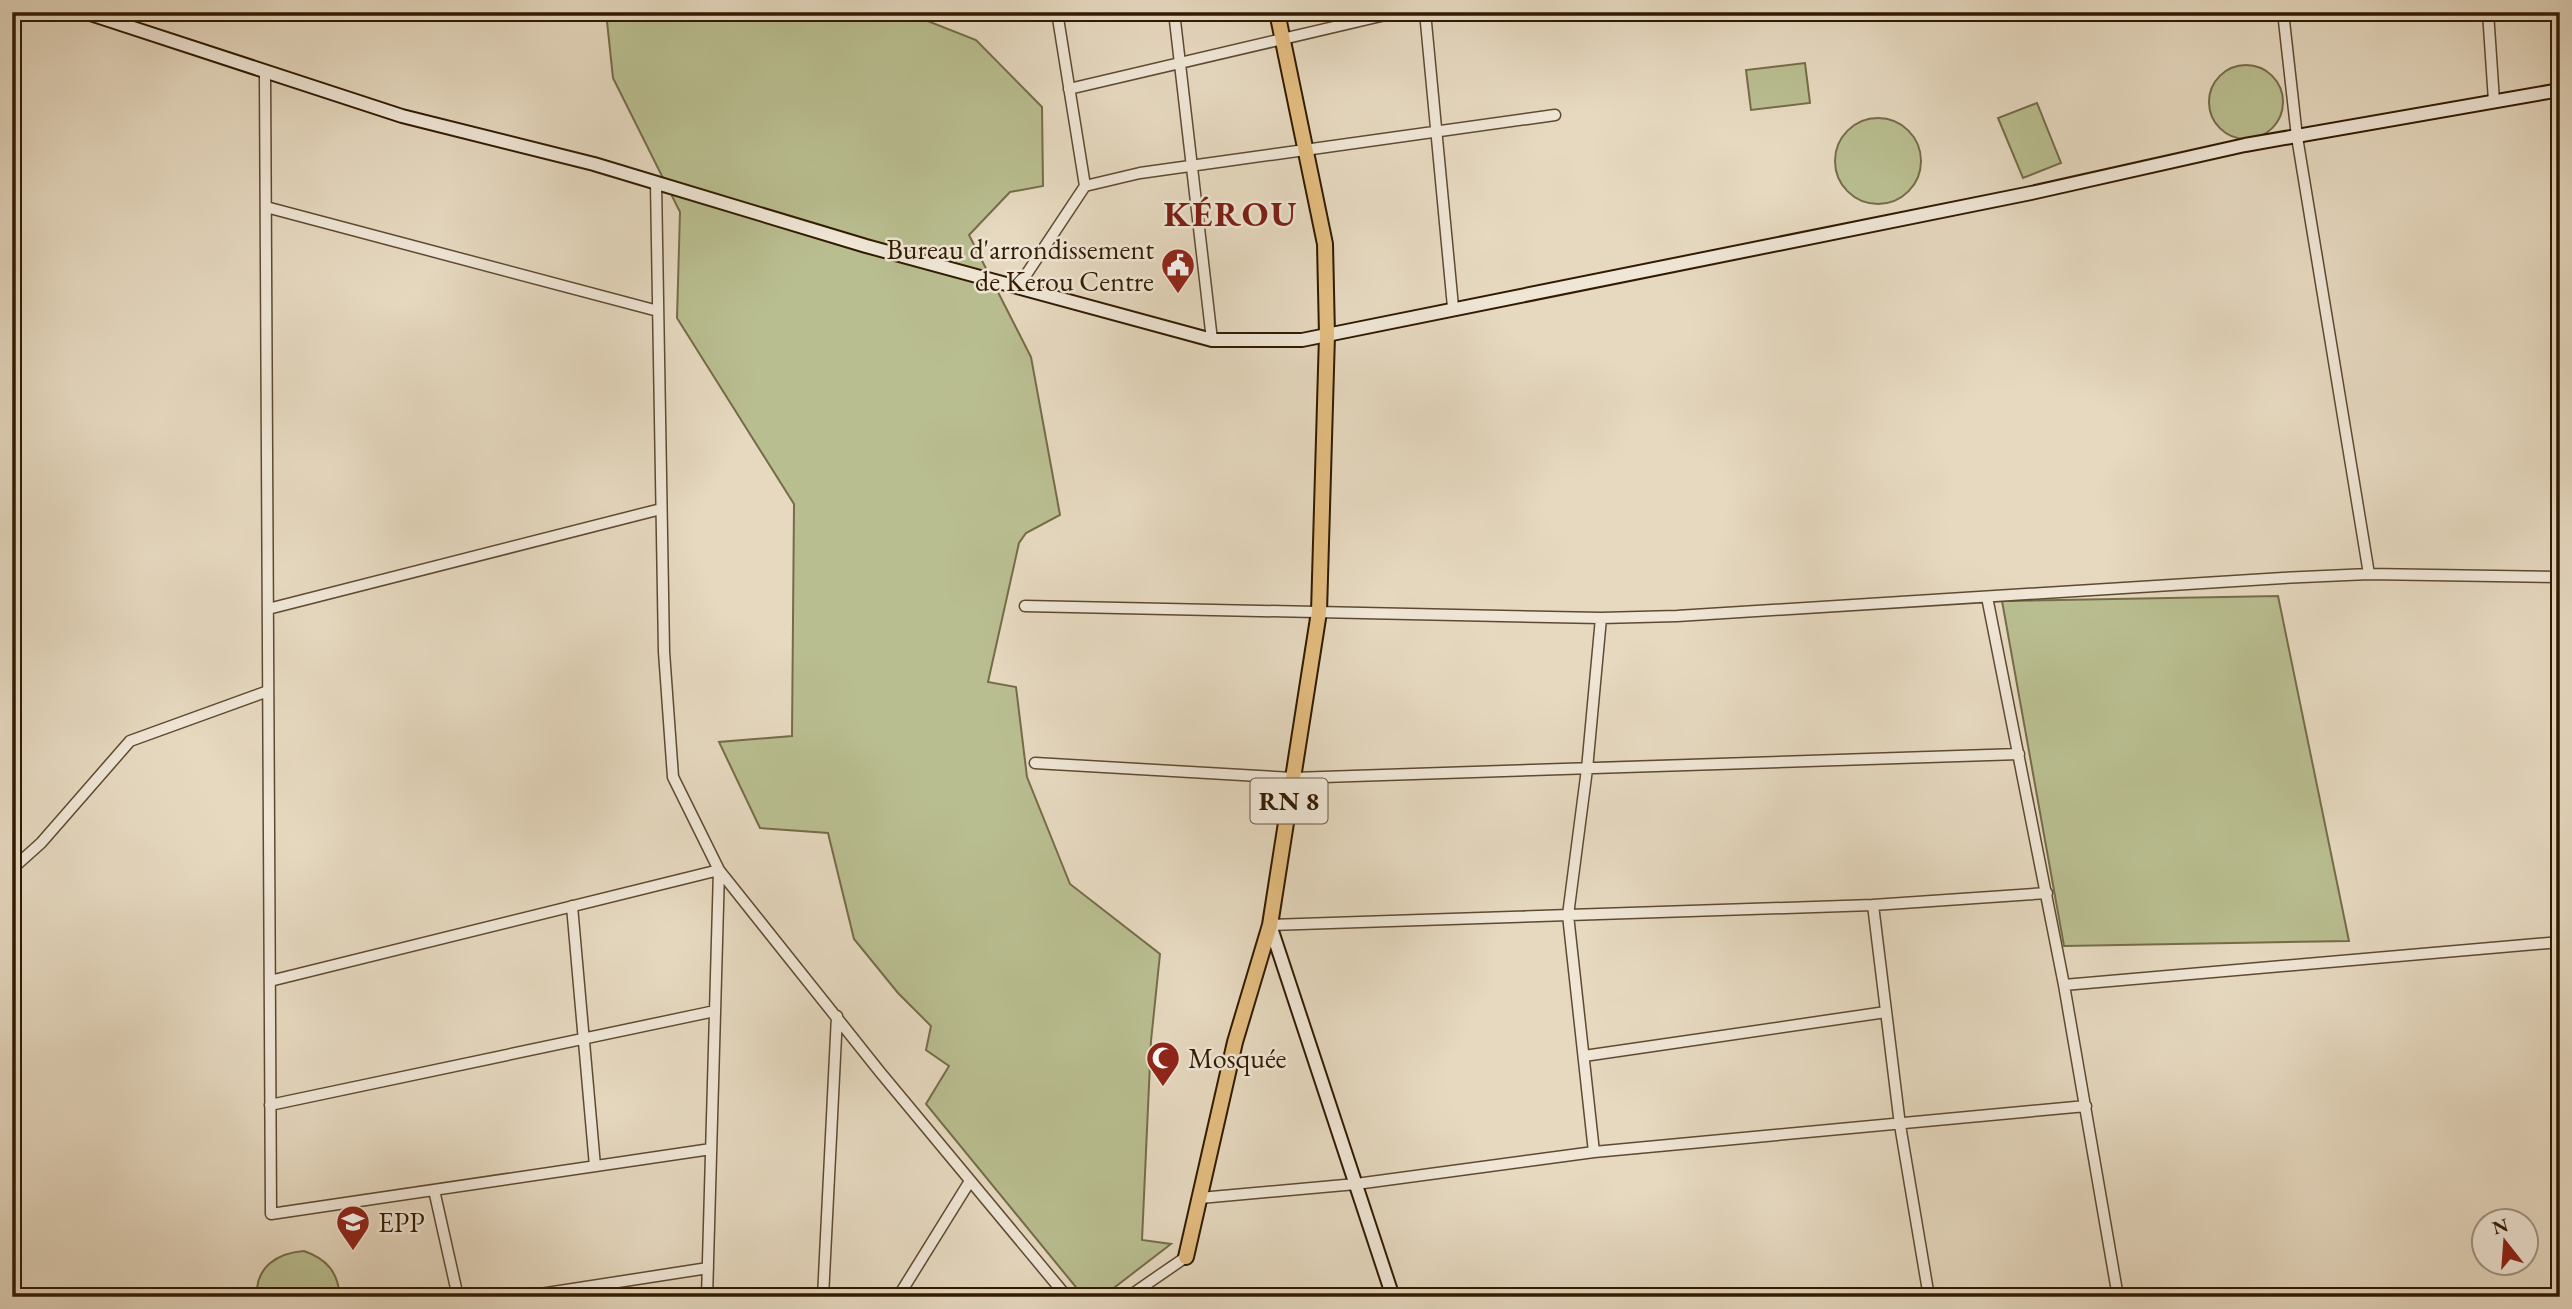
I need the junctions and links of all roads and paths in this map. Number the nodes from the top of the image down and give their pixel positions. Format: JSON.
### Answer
{"nodes":[{"id":1,"x":84,"y":12,"type":"edge"},
{"id":2,"x":1057,"y":12,"type":"edge"},
{"id":3,"x":1174,"y":12,"type":"edge"},
{"id":4,"x":1278,"y":12,"type":"edge"},
{"id":5,"x":1398,"y":12,"type":"edge"},
{"id":6,"x":1425,"y":12,"type":"edge"},
{"id":7,"x":2283,"y":12,"type":"edge"},
{"id":8,"x":2488,"y":12,"type":"edge"},
{"id":9,"x":1283,"y":38,"type":"junction"},
{"id":10,"x":1180,"y":62,"type":"junction"},
{"id":11,"x":265,"y":74,"type":"junction"},
{"id":12,"x":1069,"y":89,"type":"junction"},
{"id":13,"x":2560,"y":90,"type":"edge"},
{"id":14,"x":2494,"y":101,"type":"junction"},
{"id":15,"x":1555,"y":116,"type":"dead end"},
{"id":16,"x":1436,"y":132,"type":"junction"},
{"id":17,"x":2297,"y":137,"type":"junction"},
{"id":18,"x":1304,"y":150,"type":"junction"},
{"id":19,"x":1192,"y":166,"type":"junction"},
{"id":20,"x":656,"y":183,"type":"junction"},
{"id":21,"x":1085,"y":186,"type":"junction"},
{"id":22,"x":266,"y":207,"type":"junction"},
{"id":23,"x":1018,"y":287,"type":"junction"},
{"id":24,"x":1453,"y":307,"type":"junction"},
{"id":25,"x":658,"y":311,"type":"junction"},
{"id":26,"x":1327,"y":335,"type":"junction"},
{"id":27,"x":1212,"y":340,"type":"junction"},
{"id":28,"x":661,"y":509,"type":"junction"},
{"id":29,"x":2369,"y":575,"type":"junction"},
{"id":30,"x":2560,"y":577,"type":"edge"},
{"id":31,"x":1987,"y":597,"type":"junction"},
{"id":32,"x":1025,"y":606,"type":"dead end"},
{"id":33,"x":268,"y":609,"type":"junction"},
{"id":34,"x":1319,"y":612,"type":"junction"},
{"id":35,"x":1601,"y":618,"type":"junction"},
{"id":36,"x":268,"y":691,"type":"junction"},
{"id":37,"x":2019,"y":754,"type":"junction"},
{"id":38,"x":1035,"y":763,"type":"dead end"},
{"id":39,"x":1587,"y":768,"type":"junction"},
{"id":40,"x":1293,"y":778,"type":"junction"},
{"id":41,"x":12,"y":869,"type":"edge"},
{"id":42,"x":719,"y":870,"type":"junction"},
{"id":43,"x":2047,"y":893,"type":"junction"},
{"id":44,"x":1873,"y":905,"type":"junction"},
{"id":45,"x":572,"y":906,"type":"junction"},
{"id":46,"x":1568,"y":915,"type":"junction"},
{"id":47,"x":1270,"y":925,"type":"junction"},
{"id":48,"x":2560,"y":942,"type":"edge"},
{"id":49,"x":270,"y":981,"type":"junction"},
{"id":50,"x":2064,"y":985,"type":"junction"},
{"id":51,"x":715,"y":1011,"type":"junction"},
{"id":52,"x":1886,"y":1012,"type":"junction"},
{"id":53,"x":836,"y":1016,"type":"junction"},
{"id":54,"x":584,"y":1040,"type":"junction"},
{"id":55,"x":1584,"y":1056,"type":"junction"},
{"id":56,"x":270,"y":1105,"type":"junction"},
{"id":57,"x":2086,"y":1105,"type":"junction"},
{"id":58,"x":1900,"y":1125,"type":"junction"},
{"id":59,"x":711,"y":1149,"type":"junction"},
{"id":60,"x":1594,"y":1152,"type":"junction"},
{"id":61,"x":595,"y":1167,"type":"junction"},
{"id":62,"x":970,"y":1181,"type":"junction"},
{"id":63,"x":1356,"y":1184,"type":"junction"},
{"id":64,"x":433,"y":1190,"type":"junction"},
{"id":65,"x":1200,"y":1198,"type":"junction"},
{"id":66,"x":1186,"y":1257,"type":"joint"},
{"id":67,"x":708,"y":1268,"type":"junction"},
{"id":68,"x":458,"y":1297,"type":"edge"},
{"id":69,"x":521,"y":1297,"type":"edge"},
{"id":70,"x":707,"y":1297,"type":"edge"},
{"id":71,"x":822,"y":1297,"type":"edge"},
{"id":72,"x":898,"y":1297,"type":"edge"},
{"id":73,"x":1067,"y":1297,"type":"edge"},
{"id":74,"x":1128,"y":1297,"type":"edge"},
{"id":75,"x":1393,"y":1297,"type":"edge"},
{"id":76,"x":1929,"y":1297,"type":"edge"},
{"id":77,"x":2119,"y":1297,"type":"edge"}],
"edges":[{"from":1,"to":11,"type":"street"},
{"from":2,"to":12,"type":"street"},
{"from":3,"to":10,"type":"street"},
{"from":4,"to":9,"type":"main road","number":"RN 8"},
{"from":5,"to":9,"type":"street"},
{"from":6,"to":16,"type":"street"},
{"from":7,"to":17,"type":"street"},
{"from":8,"to":14,"type":"street"},
{"from":9,"to":10,"type":"street"},
{"from":9,"to":18,"type":"main road","number":"RN 8"},
{"from":10,"to":12,"type":"street"},
{"from":10,"to":19,"type":"street"},
{"from":11,"to":20,"type":"street"},
{"from":11,"to":22,"type":"street"},
{"from":12,"to":21,"type":"street"},
{"from":13,"to":14,"type":"street"},
{"from":14,"to":17,"type":"street"},
{"from":15,"to":16,"type":"street"},
{"from":16,"to":18,"type":"street"},
{"from":16,"to":24,"type":"street"},
{"from":17,"to":24,"type":"street"},
{"from":17,"to":29,"type":"street"},
{"from":18,"to":19,"type":"street"},
{"from":18,"to":26,"type":"main road","number":"RN 8"},
{"from":19,"to":21,"type":"street"},
{"from":19,"to":27,"type":"street"},
{"from":20,"to":23,"type":"street"},
{"from":20,"to":25,"type":"street"},
{"from":21,"to":23,"type":"street"},
{"from":22,"to":25,"type":"street"},
{"from":22,"to":33,"type":"street"},
{"from":23,"to":27,"type":"street"},
{"from":24,"to":26,"type":"street"},
{"from":25,"to":28,"type":"street"},
{"from":26,"to":27,"type":"street"},
{"from":26,"to":34,"type":"main road","number":"RN 8"},
{"from":28,"to":33,"type":"street"},
{"from":28,"to":42,"type":"street"},
{"from":29,"to":30,"type":"street"},
{"from":29,"to":31,"type":"street"},
{"from":31,"to":35,"type":"street"},
{"from":31,"to":37,"type":"street"},
{"from":32,"to":34,"type":"street"},
{"from":33,"to":36,"type":"street"},
{"from":34,"to":35,"type":"street"},
{"from":34,"to":40,"type":"main road","number":"RN 8"},
{"from":35,"to":39,"type":"street"},
{"from":36,"to":41,"type":"street"},
{"from":36,"to":49,"type":"street"},
{"from":37,"to":39,"type":"street"},
{"from":37,"to":43,"type":"street"},
{"from":38,"to":40,"type":"street"},
{"from":39,"to":40,"type":"street"},
{"from":39,"to":46,"type":"street"},
{"from":40,"to":47,"type":"main road","number":"RN 8"},
{"from":42,"to":45,"type":"street"},
{"from":42,"to":51,"type":"street"},
{"from":42,"to":53,"type":"street"},
{"from":43,"to":44,"type":"street"},
{"from":43,"to":50,"type":"street"},
{"from":44,"to":46,"type":"street"},
{"from":44,"to":52,"type":"street"},
{"from":45,"to":49,"type":"street"},
{"from":45,"to":54,"type":"street"},
{"from":46,"to":47,"type":"street"},
{"from":46,"to":55,"type":"street"},
{"from":47,"to":63,"type":"street"},
{"from":47,"to":65,"type":"main road","number":"RN 8"},
{"from":48,"to":50,"type":"street"},
{"from":49,"to":56,"type":"street"},
{"from":50,"to":57,"type":"street"},
{"from":51,"to":54,"type":"street"},
{"from":51,"to":59,"type":"street"},
{"from":52,"to":55,"type":"street"},
{"from":52,"to":58,"type":"street"},
{"from":53,"to":62,"type":"street"},
{"from":53,"to":71,"type":"street"},
{"from":54,"to":56,"type":"street"},
{"from":54,"to":61,"type":"street"},
{"from":55,"to":60,"type":"street"},
{"from":56,"to":64,"type":"street"},
{"from":57,"to":58,"type":"street"},
{"from":57,"to":77,"type":"street"},
{"from":58,"to":60,"type":"street"},
{"from":58,"to":76,"type":"street"},
{"from":59,"to":61,"type":"street"},
{"from":59,"to":67,"type":"street"},
{"from":60,"to":63,"type":"street"},
{"from":61,"to":64,"type":"street"},
{"from":62,"to":72,"type":"street"},
{"from":62,"to":73,"type":"street"},
{"from":63,"to":65,"type":"street"},
{"from":63,"to":75,"type":"street"},
{"from":64,"to":68,"type":"street"},
{"from":65,"to":66,"type":"main road","number":"RN 8"},
{"from":66,"to":74,"type":"street"},
{"from":67,"to":69,"type":"street"},
{"from":67,"to":70,"type":"street"}]}
